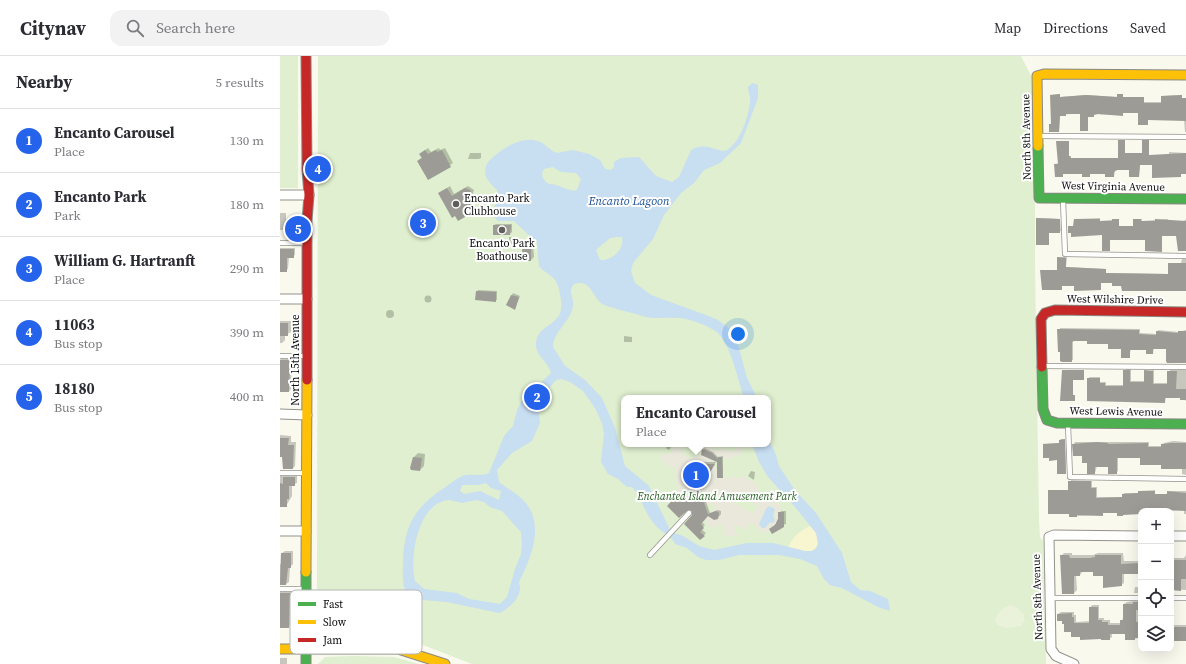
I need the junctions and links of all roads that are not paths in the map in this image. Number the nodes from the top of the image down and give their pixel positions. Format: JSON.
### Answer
{"nodes":[{"id":1,"x":306,"y":56,"type":"edge"},
{"id":2,"x":1186,"y":75,"type":"edge"},
{"id":3,"x":1038,"y":136,"type":"junction"},
{"id":4,"x":1186,"y":137,"type":"edge"},
{"id":5,"x":280,"y":195,"type":"edge"},
{"id":6,"x":309,"y":195,"type":"junction"},
{"id":7,"x":1063,"y":197,"type":"junction"},
{"id":8,"x":1039,"y":198,"type":"joint"},
{"id":9,"x":1186,"y":199,"type":"edge"},
{"id":10,"x":280,"y":243,"type":"edge"},
{"id":11,"x":307,"y":243,"type":"junction"},
{"id":12,"x":1186,"y":256,"type":"edge"},
{"id":13,"x":280,"y":299,"type":"edge"},
{"id":14,"x":307,"y":299,"type":"junction"},
{"id":15,"x":1186,"y":312,"type":"edge"},
{"id":16,"x":280,"y":356,"type":"edge"},
{"id":17,"x":307,"y":356,"type":"junction"},
{"id":18,"x":1042,"y":366,"type":"junction"},
{"id":19,"x":1186,"y":367,"type":"edge"},
{"id":20,"x":280,"y":414,"type":"edge"},
{"id":21,"x":307,"y":415,"type":"junction"},
{"id":22,"x":1068,"y":422,"type":"junction"},
{"id":23,"x":1186,"y":424,"type":"edge"},
{"id":24,"x":280,"y":473,"type":"edge"},
{"id":25,"x":307,"y":473,"type":"junction"},
{"id":26,"x":1186,"y":479,"type":"edge"},
{"id":27,"x":688,"y":513,"type":"dead end"},
{"id":28,"x":280,"y":531,"type":"edge"},
{"id":29,"x":306,"y":531,"type":"junction"},
{"id":30,"x":1138,"y":536,"type":"edge"},
{"id":31,"x":1174,"y":536,"type":"edge"},
{"id":32,"x":1186,"y":536,"type":"edge"},
{"id":33,"x":650,"y":554,"type":"dead end"},
{"id":34,"x":280,"y":589,"type":"edge"},
{"id":35,"x":306,"y":589,"type":"joint"},
{"id":36,"x":1049,"y":598,"type":"junction"},
{"id":37,"x":1138,"y":598,"type":"edge"},
{"id":38,"x":1174,"y":598,"type":"edge"},
{"id":39,"x":1186,"y":598,"type":"edge"},
{"id":40,"x":414,"y":654,"type":"edge"},
{"id":41,"x":445,"y":664,"type":"edge"},
{"id":42,"x":1074,"y":664,"type":"edge"}],
"edges":[{"from":1,"to":6,"type":"street","name":"North 15th Avenue"},
{"from":2,"to":3,"type":"street","name":"North 8th Avenue"},
{"from":3,"to":4,"type":"lane"},
{"from":3,"to":8,"type":"street","name":"North 8th Avenue"},
{"from":5,"to":6,"type":"street"},
{"from":6,"to":11,"type":"street","name":"North 15th Avenue"},
{"from":7,"to":8,"type":"street","name":"West Virginia Avenue"},
{"from":7,"to":9,"type":"street","name":"West Virginia Avenue"},
{"from":7,"to":12,"type":"lane"},
{"from":10,"to":11,"type":"lane"},
{"from":11,"to":14,"type":"street","name":"North 15th Avenue"},
{"from":13,"to":14,"type":"street"},
{"from":14,"to":17,"type":"street","name":"North 15th Avenue"},
{"from":15,"to":18,"type":"street","name":"West Wilshire Drive"},
{"from":16,"to":17,"type":"lane"},
{"from":17,"to":21,"type":"street","name":"North 15th Avenue"},
{"from":18,"to":19,"type":"lane"},
{"from":18,"to":22,"type":"street","name":"West Lewis Avenue"},
{"from":20,"to":21,"type":"street"},
{"from":21,"to":25,"type":"street","name":"North 15th Avenue"},
{"from":22,"to":23,"type":"street","name":"West Lewis Avenue"},
{"from":22,"to":26,"type":"lane"},
{"from":24,"to":25,"type":"lane"},
{"from":25,"to":29,"type":"street","name":"North 15th Avenue"},
{"from":27,"to":33,"type":"lane"},
{"from":28,"to":29,"type":"street"},
{"from":29,"to":35,"type":"street","name":"North 15th Avenue"},
{"from":30,"to":36,"type":"street","name":"North 8th Avenue"},
{"from":31,"to":32,"type":"street"},
{"from":34,"to":35,"type":"lane"},
{"from":36,"to":37,"type":"lane"},
{"from":36,"to":42,"type":"street","name":"North 8th Avenue"},
{"from":38,"to":39,"type":"lane"},
{"from":40,"to":41,"type":"street"}]}
